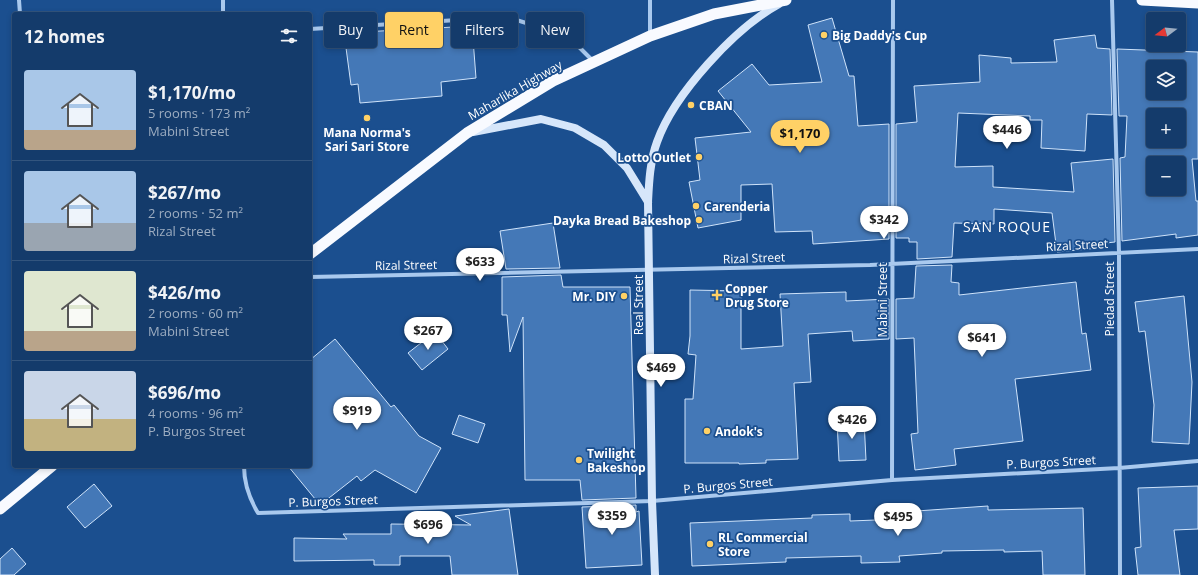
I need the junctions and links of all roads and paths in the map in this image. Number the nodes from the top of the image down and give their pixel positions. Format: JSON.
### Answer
{"nodes":[{"id":1,"x":20,"y":0,"type":"edge"},
{"id":2,"x":223,"y":0,"type":"edge"},
{"id":3,"x":650,"y":0,"type":"edge"},
{"id":4,"x":786,"y":0,"type":"edge"},
{"id":5,"x":893,"y":0,"type":"edge"},
{"id":6,"x":1112,"y":0,"type":"edge"},
{"id":7,"x":1142,"y":0,"type":"edge"},
{"id":8,"x":1198,"y":3,"type":"edge"},
{"id":9,"x":20,"y":12,"type":"edge"},
{"id":10,"x":223,"y":12,"type":"edge"},
{"id":11,"x":312,"y":29,"type":"edge"},
{"id":12,"x":650,"y":36,"type":"junction"},
{"id":13,"x":593,"y":61,"type":"junction"},
{"id":14,"x":467,"y":133,"type":"junction"},
{"id":15,"x":648,"y":202,"type":"junction"},
{"id":16,"x":1198,"y":249,"type":"edge"},
{"id":17,"x":312,"y":252,"type":"edge"},
{"id":18,"x":1119,"y":253,"type":"junction"},
{"id":19,"x":892,"y":264,"type":"junction"},
{"id":20,"x":650,"y":271,"type":"junction"},
{"id":21,"x":312,"y":277,"type":"edge"},
{"id":22,"x":1198,"y":461,"type":"edge"},
{"id":23,"x":50,"y":468,"type":"edge"},
{"id":24,"x":244,"y":468,"type":"edge"},
{"id":25,"x":1119,"y":468,"type":"junction"},
{"id":26,"x":892,"y":480,"type":"junction"},
{"id":27,"x":652,"y":501,"type":"junction"},
{"id":28,"x":0,"y":509,"type":"edge"},
{"id":29,"x":655,"y":575,"type":"edge"},
{"id":30,"x":1120,"y":575,"type":"edge"}],
"edges":[{"from":1,"to":9,"type":"street"},
{"from":2,"to":10,"type":"street"},
{"from":3,"to":12,"type":"street"},
{"from":4,"to":12,"type":"highway","name":"Maharlika Highway"},
{"from":4,"to":15,"type":"main road","name":"Real Street"},
{"from":5,"to":19,"type":"street","name":"Mabini Street"},
{"from":6,"to":18,"type":"street","name":"Piedad Street"},
{"from":7,"to":8,"type":"highway"},
{"from":11,"to":13,"type":"street"},
{"from":12,"to":13,"type":"highway","name":"Maharlika Highway"},
{"from":13,"to":14,"type":"highway","name":"Maharlika Highway"},
{"from":14,"to":15,"type":"main road"},
{"from":14,"to":17,"type":"highway","name":"Maharlika Highway"},
{"from":15,"to":20,"type":"main road","name":"Real Street"},
{"from":16,"to":18,"type":"street","name":"Rizal Street"},
{"from":18,"to":19,"type":"street","name":"Rizal Street"},
{"from":18,"to":25,"type":"street","name":"Piedad Street"},
{"from":19,"to":20,"type":"street","name":"Rizal Street"},
{"from":19,"to":26,"type":"street","name":"Mabini Street"},
{"from":20,"to":21,"type":"street","name":"Rizal Street"},
{"from":20,"to":27,"type":"main road","name":"Real Street"},
{"from":22,"to":25,"type":"street","name":"P. Burgos Street"},
{"from":23,"to":28,"type":"highway"},
{"from":24,"to":27,"type":"street","name":"P. Burgos Street"},
{"from":25,"to":26,"type":"street","name":"P. Burgos Street"},
{"from":25,"to":30,"type":"street","name":"Piedad Street"},
{"from":26,"to":27,"type":"street","name":"P. Burgos Street"},
{"from":27,"to":29,"type":"main road","name":"Real Street"}]}
